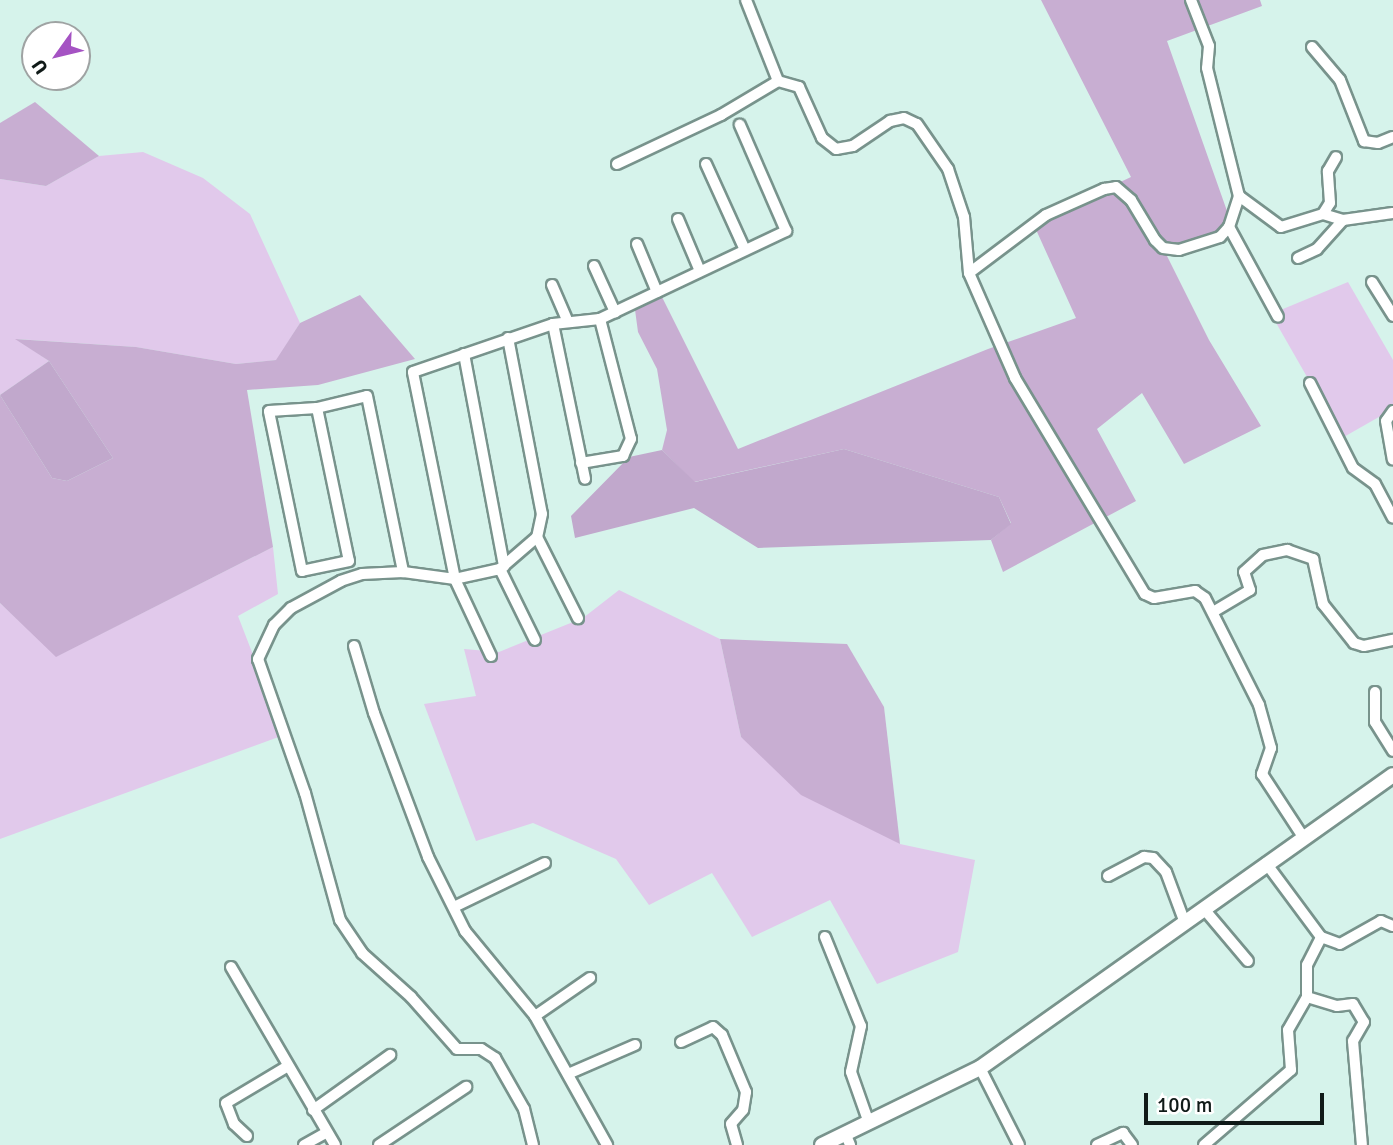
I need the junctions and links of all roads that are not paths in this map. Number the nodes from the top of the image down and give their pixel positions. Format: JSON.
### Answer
{"nodes":[{"id":1,"x":747,"y":0,"type":"edge"},
{"id":2,"x":1191,"y":0,"type":"edge"},
{"id":3,"x":1312,"y":47,"type":"dead end"},
{"id":4,"x":778,"y":81,"type":"junction"},
{"id":5,"x":740,"y":125,"type":"dead end"},
{"id":6,"x":1393,"y":137,"type":"edge"},
{"id":7,"x":1336,"y":157,"type":"dead end"},
{"id":8,"x":617,"y":164,"type":"dead end"},
{"id":9,"x":706,"y":164,"type":"dead end"},
{"id":10,"x":1239,"y":196,"type":"junction"},
{"id":11,"x":1393,"y":213,"type":"edge"},
{"id":12,"x":1323,"y":215,"type":"junction"},
{"id":13,"x":678,"y":219,"type":"dead end"},
{"id":14,"x":1343,"y":220,"type":"junction"},
{"id":15,"x":1228,"y":227,"type":"junction"},
{"id":16,"x":637,"y":244,"type":"dead end"},
{"id":17,"x":745,"y":250,"type":"junction"},
{"id":18,"x":1298,"y":258,"type":"dead end"},
{"id":19,"x":594,"y":266,"type":"dead end"},
{"id":20,"x":700,"y":271,"type":"junction"},
{"id":21,"x":969,"y":273,"type":"junction"},
{"id":22,"x":1372,"y":282,"type":"dead end"},
{"id":23,"x":552,"y":285,"type":"dead end"},
{"id":24,"x":657,"y":292,"type":"junction"},
{"id":25,"x":615,"y":312,"type":"junction"},
{"id":26,"x":1393,"y":316,"type":"edge"},
{"id":27,"x":1278,"y":317,"type":"dead end"},
{"id":28,"x":600,"y":319,"type":"junction"},
{"id":29,"x":568,"y":322,"type":"junction"},
{"id":30,"x":553,"y":324,"type":"junction"},
{"id":31,"x":508,"y":338,"type":"junction"},
{"id":32,"x":464,"y":354,"type":"junction"},
{"id":33,"x":1310,"y":383,"type":"dead end"},
{"id":34,"x":317,"y":408,"type":"junction"},
{"id":35,"x":1393,"y":411,"type":"edge"},
{"id":36,"x":1393,"y":459,"type":"edge"},
{"id":37,"x":582,"y":463,"type":"junction"},
{"id":38,"x":585,"y":479,"type":"dead end"},
{"id":39,"x":1393,"y":518,"type":"edge"},
{"id":40,"x":537,"y":537,"type":"junction"},
{"id":41,"x":502,"y":567,"type":"junction"},
{"id":42,"x":403,"y":572,"type":"junction"},
{"id":43,"x":455,"y":579,"type":"junction"},
{"id":44,"x":1213,"y":612,"type":"junction"},
{"id":45,"x":578,"y":618,"type":"dead end"},
{"id":46,"x":535,"y":640,"type":"dead end"},
{"id":47,"x":1393,"y":640,"type":"edge"},
{"id":48,"x":354,"y":646,"type":"dead end"},
{"id":49,"x":491,"y":656,"type":"dead end"},
{"id":50,"x":1375,"y":692,"type":"dead end"},
{"id":51,"x":1393,"y":751,"type":"edge"},
{"id":52,"x":1393,"y":775,"type":"edge"},
{"id":53,"x":1303,"y":837,"type":"junction"},
{"id":54,"x":545,"y":863,"type":"dead end"},
{"id":55,"x":1266,"y":863,"type":"junction"},
{"id":56,"x":1108,"y":876,"type":"dead end"},
{"id":57,"x":454,"y":906,"type":"junction"},
{"id":58,"x":1204,"y":909,"type":"junction"},
{"id":59,"x":1185,"y":923,"type":"junction"},
{"id":60,"x":1393,"y":926,"type":"edge"},
{"id":61,"x":825,"y":937,"type":"dead end"},
{"id":62,"x":1321,"y":937,"type":"junction"},
{"id":63,"x":1248,"y":961,"type":"dead end"},
{"id":64,"x":231,"y":967,"type":"dead end"},
{"id":65,"x":590,"y":978,"type":"dead end"},
{"id":66,"x":1307,"y":997,"type":"junction"},
{"id":67,"x":535,"y":1016,"type":"junction"},
{"id":68,"x":681,"y":1042,"type":"dead end"},
{"id":69,"x":635,"y":1045,"type":"dead end"},
{"id":70,"x":390,"y":1055,"type":"dead end"},
{"id":71,"x":288,"y":1066,"type":"junction"},
{"id":72,"x":980,"y":1068,"type":"junction"},
{"id":73,"x":568,"y":1074,"type":"junction"},
{"id":74,"x":466,"y":1087,"type":"dead end"},
{"id":75,"x":313,"y":1110,"type":"junction"},
{"id":76,"x":869,"y":1124,"type":"junction"},
{"id":77,"x":327,"y":1132,"type":"junction"},
{"id":78,"x":247,"y":1136,"type":"dead end"},
{"id":79,"x":848,"y":1140,"type":"edge"},
{"id":80,"x":394,"y":1141,"type":"edge"},
{"id":81,"x":304,"y":1145,"type":"edge"},
{"id":82,"x":335,"y":1145,"type":"edge"},
{"id":83,"x":379,"y":1145,"type":"edge"},
{"id":84,"x":533,"y":1145,"type":"edge"},
{"id":85,"x":607,"y":1145,"type":"edge"},
{"id":86,"x":737,"y":1145,"type":"edge"},
{"id":87,"x":822,"y":1145,"type":"edge"},
{"id":88,"x":1019,"y":1145,"type":"edge"},
{"id":89,"x":1097,"y":1145,"type":"edge"},
{"id":90,"x":1132,"y":1145,"type":"edge"},
{"id":91,"x":1204,"y":1145,"type":"edge"},
{"id":92,"x":1362,"y":1145,"type":"edge"}],
"edges":[{"from":1,"to":4,"type":"street"},
{"from":2,"to":10,"type":"street"},
{"from":3,"to":6,"type":"street"},
{"from":4,"to":8,"type":"street"},
{"from":4,"to":21,"type":"street"},
{"from":5,"to":17,"type":"street"},
{"from":7,"to":12,"type":"street"},
{"from":9,"to":17,"type":"street"},
{"from":10,"to":12,"type":"street"},
{"from":10,"to":15,"type":"street"},
{"from":11,"to":14,"type":"street"},
{"from":12,"to":14,"type":"street"},
{"from":13,"to":20,"type":"street"},
{"from":14,"to":18,"type":"street"},
{"from":15,"to":21,"type":"street"},
{"from":15,"to":27,"type":"street"},
{"from":16,"to":24,"type":"street"},
{"from":17,"to":20,"type":"street"},
{"from":19,"to":25,"type":"street"},
{"from":20,"to":24,"type":"street"},
{"from":21,"to":44,"type":"street"},
{"from":22,"to":26,"type":"street"},
{"from":23,"to":29,"type":"street"},
{"from":24,"to":25,"type":"street"},
{"from":25,"to":28,"type":"street"},
{"from":28,"to":29,"type":"street"},
{"from":28,"to":37,"type":"street"},
{"from":29,"to":30,"type":"street"},
{"from":30,"to":31,"type":"street"},
{"from":30,"to":37,"type":"street"},
{"from":31,"to":32,"type":"street"},
{"from":31,"to":40,"type":"street"},
{"from":32,"to":41,"type":"street"},
{"from":32,"to":43,"type":"street"},
{"from":33,"to":39,"type":"street"},
{"from":34,"to":34,"type":"street"},
{"from":34,"to":42,"type":"street"},
{"from":35,"to":36,"type":"street"},
{"from":37,"to":38,"type":"street"},
{"from":40,"to":41,"type":"street"},
{"from":40,"to":45,"type":"street"},
{"from":41,"to":43,"type":"street"},
{"from":41,"to":46,"type":"street"},
{"from":42,"to":43,"type":"street"},
{"from":42,"to":84,"type":"street"},
{"from":43,"to":49,"type":"street"},
{"from":44,"to":47,"type":"street"},
{"from":44,"to":53,"type":"street"},
{"from":48,"to":57,"type":"street"},
{"from":50,"to":51,"type":"street"},
{"from":52,"to":53,"type":"main road"},
{"from":53,"to":55,"type":"main road"},
{"from":54,"to":57,"type":"street"},
{"from":55,"to":58,"type":"main road"},
{"from":55,"to":62,"type":"street"},
{"from":56,"to":59,"type":"street"},
{"from":57,"to":67,"type":"street"},
{"from":58,"to":59,"type":"main road"},
{"from":58,"to":63,"type":"street"},
{"from":59,"to":72,"type":"main road"},
{"from":60,"to":62,"type":"street"},
{"from":61,"to":76,"type":"street"},
{"from":62,"to":66,"type":"street"},
{"from":64,"to":71,"type":"street"},
{"from":65,"to":67,"type":"street"},
{"from":66,"to":91,"type":"street"},
{"from":66,"to":92,"type":"street"},
{"from":67,"to":73,"type":"street"},
{"from":68,"to":86,"type":"street"},
{"from":69,"to":73,"type":"street"},
{"from":70,"to":75,"type":"street"},
{"from":71,"to":75,"type":"street"},
{"from":71,"to":78,"type":"street"},
{"from":72,"to":76,"type":"main road"},
{"from":72,"to":88,"type":"street"},
{"from":73,"to":85,"type":"street"},
{"from":74,"to":80,"type":"street"},
{"from":75,"to":77,"type":"street"},
{"from":76,"to":79,"type":"main road"},
{"from":77,"to":81,"type":"street"},
{"from":77,"to":82,"type":"street"},
{"from":79,"to":87,"type":"main road"},
{"from":80,"to":83,"type":"street"},
{"from":89,"to":90,"type":"street"}]}
